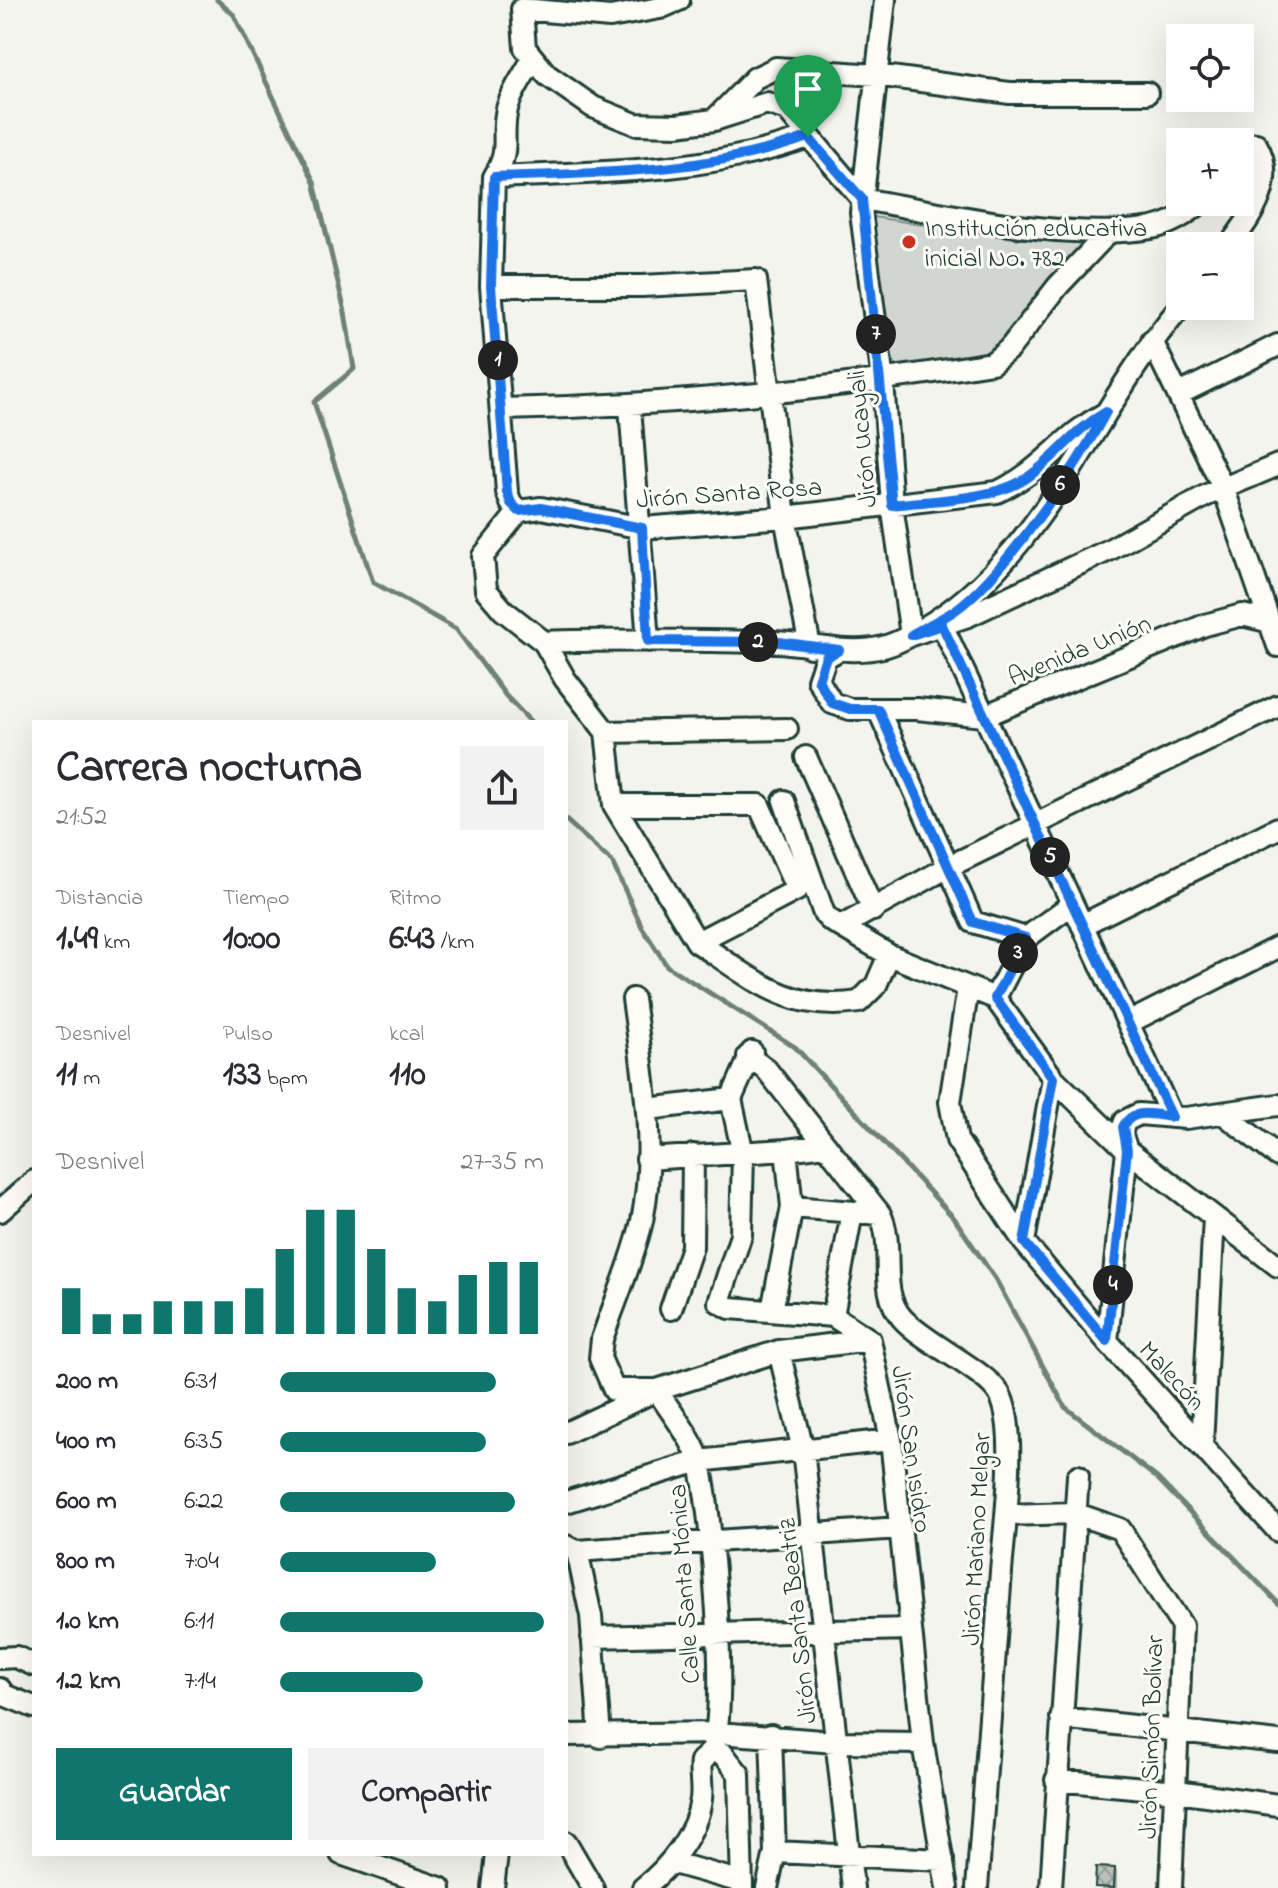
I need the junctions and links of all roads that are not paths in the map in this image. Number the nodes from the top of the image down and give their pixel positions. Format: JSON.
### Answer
{"nodes":[{"id":1,"x":679,"y":0,"type":"edge"},
{"id":2,"x":885,"y":0,"type":"edge"},
{"id":3,"x":533,"y":58,"type":"junction"},
{"id":4,"x":876,"y":75,"type":"junction"},
{"id":5,"x":1147,"y":93,"type":"dead end"},
{"id":6,"x":714,"y":120,"type":"junction"},
{"id":7,"x":808,"y":137,"type":"junction"},
{"id":8,"x":1254,"y":144,"type":"edge"},
{"id":9,"x":494,"y":177,"type":"junction"},
{"id":10,"x":862,"y":199,"type":"junction"},
{"id":11,"x":1254,"y":212,"type":"edge"},
{"id":12,"x":1182,"y":216,"type":"edge"},
{"id":13,"x":1109,"y":232,"type":"junction"},
{"id":14,"x":491,"y":286,"type":"junction"},
{"id":15,"x":1169,"y":320,"type":"edge"},
{"id":16,"x":1152,"y":341,"type":"junction"},
{"id":17,"x":1278,"y":345,"type":"edge"},
{"id":18,"x":883,"y":381,"type":"junction"},
{"id":19,"x":769,"y":392,"type":"junction"},
{"id":20,"x":1179,"y":394,"type":"junction"},
{"id":21,"x":630,"y":407,"type":"junction"},
{"id":22,"x":503,"y":409,"type":"junction"},
{"id":23,"x":1106,"y":412,"type":"junction"},
{"id":24,"x":1278,"y":465,"type":"edge"},
{"id":25,"x":1224,"y":490,"type":"junction"},
{"id":26,"x":892,"y":505,"type":"junction"},
{"id":27,"x":519,"y":511,"type":"junction"},
{"id":28,"x":785,"y":517,"type":"junction"},
{"id":29,"x":642,"y":528,"type":"junction"},
{"id":30,"x":1269,"y":591,"type":"edge"},
{"id":31,"x":1267,"y":621,"type":"junction"},
{"id":32,"x":942,"y":625,"type":"junction"},
{"id":33,"x":911,"y":635,"type":"junction"},
{"id":34,"x":648,"y":641,"type":"junction"},
{"id":35,"x":544,"y":642,"type":"junction"},
{"id":36,"x":1278,"y":646,"type":"edge"},
{"id":37,"x":810,"y":647,"type":"junction"},
{"id":38,"x":839,"y":650,"type":"junction"},
{"id":39,"x":1278,"y":706,"type":"edge"},
{"id":40,"x":878,"y":709,"type":"junction"},
{"id":41,"x":984,"y":716,"type":"junction"},
{"id":42,"x":787,"y":729,"type":"dead end"},
{"id":43,"x":606,"y":732,"type":"junction"},
{"id":44,"x":806,"y":757,"type":"dead end"},
{"id":45,"x":784,"y":801,"type":"dead end"},
{"id":46,"x":614,"y":805,"type":"junction"},
{"id":47,"x":1035,"y":825,"type":"junction"},
{"id":48,"x":1278,"y":828,"type":"edge"},
{"id":49,"x":950,"y":866,"type":"junction"},
{"id":50,"x":1072,"y":904,"type":"junction"},
{"id":51,"x":873,"y":910,"type":"junction"},
{"id":52,"x":1082,"y":925,"type":"junction"},
{"id":53,"x":842,"y":926,"type":"junction"},
{"id":54,"x":1026,"y":938,"type":"junction"},
{"id":55,"x":697,"y":942,"type":"junction"},
{"id":56,"x":1278,"y":947,"type":"edge"},
{"id":57,"x":889,"y":955,"type":"junction"},
{"id":58,"x":968,"y":988,"type":"junction"},
{"id":59,"x":995,"y":998,"type":"junction"},
{"id":60,"x":633,"y":999,"type":"dead end"},
{"id":61,"x":1128,"y":1023,"type":"junction"},
{"id":62,"x":1053,"y":1078,"type":"junction"},
{"id":63,"x":731,"y":1099,"type":"junction"},
{"id":64,"x":1278,"y":1105,"type":"edge"},
{"id":65,"x":648,"y":1109,"type":"junction"},
{"id":66,"x":1224,"y":1114,"type":"junction"},
{"id":67,"x":1172,"y":1117,"type":"junction"},
{"id":68,"x":826,"y":1145,"type":"junction"},
{"id":69,"x":786,"y":1150,"type":"junction"},
{"id":70,"x":1127,"y":1150,"type":"junction"},
{"id":71,"x":743,"y":1154,"type":"junction"},
{"id":72,"x":693,"y":1155,"type":"junction"},
{"id":73,"x":1278,"y":1156,"type":"edge"},
{"id":74,"x":647,"y":1159,"type":"junction"},
{"id":75,"x":32,"y":1183,"type":"edge"},
{"id":76,"x":792,"y":1207,"type":"junction"},
{"id":77,"x":0,"y":1211,"type":"edge"},
{"id":78,"x":852,"y":1212,"type":"junction"},
{"id":79,"x":880,"y":1214,"type":"junction"},
{"id":80,"x":1214,"y":1217,"type":"junction"},
{"id":81,"x":1024,"y":1242,"type":"junction"},
{"id":82,"x":1278,"y":1266,"type":"edge"},
{"id":83,"x":671,"y":1309,"type":"dead end"},
{"id":84,"x":772,"y":1311,"type":"junction"},
{"id":85,"x":833,"y":1316,"type":"junction"},
{"id":86,"x":870,"y":1340,"type":"junction"},
{"id":87,"x":1107,"y":1341,"type":"junction"},
{"id":88,"x":779,"y":1351,"type":"junction"},
{"id":89,"x":657,"y":1390,"type":"junction"},
{"id":90,"x":568,"y":1432,"type":"edge"},
{"id":91,"x":891,"y":1440,"type":"junction"},
{"id":92,"x":1202,"y":1445,"type":"junction"},
{"id":93,"x":803,"y":1450,"type":"junction"},
{"id":94,"x":699,"y":1461,"type":"junction"},
{"id":95,"x":1078,"y":1476,"type":"dead end"},
{"id":96,"x":568,"y":1501,"type":"edge"},
{"id":97,"x":1074,"y":1513,"type":"junction"},
{"id":98,"x":1006,"y":1515,"type":"junction"},
{"id":99,"x":899,"y":1528,"type":"junction"},
{"id":100,"x":1278,"y":1531,"type":"edge"},
{"id":101,"x":814,"y":1533,"type":"junction"},
{"id":102,"x":709,"y":1541,"type":"junction"},
{"id":103,"x":572,"y":1548,"type":"edge"},
{"id":104,"x":910,"y":1629,"type":"junction"},
{"id":105,"x":824,"y":1631,"type":"junction"},
{"id":106,"x":717,"y":1634,"type":"junction"},
{"id":107,"x":592,"y":1637,"type":"junction"},
{"id":108,"x":0,"y":1658,"type":"edge"},
{"id":109,"x":32,"y":1664,"type":"edge"},
{"id":110,"x":0,"y":1689,"type":"edge"},
{"id":111,"x":32,"y":1706,"type":"edge"},
{"id":112,"x":1061,"y":1718,"type":"junction"},
{"id":113,"x":1179,"y":1729,"type":"junction"},
{"id":114,"x":568,"y":1735,"type":"edge"},
{"id":115,"x":771,"y":1735,"type":"junction"},
{"id":116,"x":600,"y":1737,"type":"junction"},
{"id":117,"x":715,"y":1742,"type":"junction"},
{"id":118,"x":835,"y":1742,"type":"junction"},
{"id":119,"x":1278,"y":1742,"type":"edge"},
{"id":120,"x":923,"y":1743,"type":"junction"},
{"id":121,"x":1056,"y":1780,"type":"junction"},
{"id":122,"x":1177,"y":1791,"type":"junction"},
{"id":123,"x":1278,"y":1805,"type":"edge"},
{"id":124,"x":568,"y":1845,"type":"edge"},
{"id":125,"x":775,"y":1852,"type":"junction"},
{"id":126,"x":347,"y":1856,"type":"edge"},
{"id":127,"x":497,"y":1856,"type":"edge"},
{"id":128,"x":848,"y":1856,"type":"junction"},
{"id":129,"x":943,"y":1860,"type":"junction"},
{"id":130,"x":670,"y":1862,"type":"junction"},
{"id":131,"x":742,"y":1885,"type":"edge"},
{"id":132,"x":440,"y":1888,"type":"edge"},
{"id":133,"x":493,"y":1888,"type":"edge"},
{"id":134,"x":593,"y":1888,"type":"edge"},
{"id":135,"x":643,"y":1888,"type":"edge"},
{"id":136,"x":767,"y":1888,"type":"edge"},
{"id":137,"x":853,"y":1888,"type":"edge"},
{"id":138,"x":947,"y":1888,"type":"edge"},
{"id":139,"x":977,"y":1888,"type":"edge"},
{"id":140,"x":1051,"y":1888,"type":"edge"},
{"id":141,"x":1171,"y":1888,"type":"edge"}],
"edges":[{"from":1,"to":3,"type":"street"},
{"from":2,"to":4,"type":"street","name":"Jirón Ucayali"},
{"from":3,"to":6,"type":"street"},
{"from":3,"to":9,"type":"street"},
{"from":4,"to":5,"type":"street"},
{"from":4,"to":6,"type":"street"},
{"from":4,"to":10,"type":"street","name":"Jirón Ucayali"},
{"from":6,"to":7,"type":"street"},
{"from":7,"to":9,"type":"street"},
{"from":7,"to":10,"type":"street"},
{"from":8,"to":11,"type":"street"},
{"from":9,"to":14,"type":"street"},
{"from":10,"to":13,"type":"street"},
{"from":10,"to":18,"type":"street","name":"Jirón Ucayali"},
{"from":12,"to":13,"type":"street"},
{"from":13,"to":18,"type":"street"},
{"from":14,"to":19,"type":"street"},
{"from":14,"to":22,"type":"street"},
{"from":15,"to":16,"type":"street"},
{"from":16,"to":20,"type":"street"},
{"from":16,"to":23,"type":"street"},
{"from":17,"to":20,"type":"street"},
{"from":18,"to":19,"type":"street"},
{"from":18,"to":26,"type":"street","name":"Jirón Ucayali"},
{"from":19,"to":21,"type":"street"},
{"from":19,"to":28,"type":"street"},
{"from":20,"to":25,"type":"street"},
{"from":21,"to":22,"type":"street"},
{"from":21,"to":29,"type":"street"},
{"from":22,"to":27,"type":"street"},
{"from":23,"to":26,"type":"street","name":"Jirón Santa Rosa"},
{"from":23,"to":33,"type":"street"},
{"from":24,"to":25,"type":"street"},
{"from":25,"to":30,"type":"street"},
{"from":25,"to":32,"type":"street"},
{"from":26,"to":28,"type":"street","name":"Jirón Santa Rosa"},
{"from":26,"to":33,"type":"street","name":"Jirón Ucayali"},
{"from":27,"to":29,"type":"street","name":"Jirón Santa Rosa"},
{"from":27,"to":35,"type":"street"},
{"from":28,"to":29,"type":"street","name":"Jirón Santa Rosa"},
{"from":28,"to":37,"type":"street"},
{"from":29,"to":34,"type":"street"},
{"from":30,"to":31,"type":"street"},
{"from":31,"to":36,"type":"street"},
{"from":31,"to":41,"type":"street","name":"Avenida Unión"},
{"from":32,"to":33,"type":"street"},
{"from":32,"to":41,"type":"street"},
{"from":33,"to":38,"type":"street"},
{"from":34,"to":35,"type":"street"},
{"from":34,"to":37,"type":"street"},
{"from":35,"to":43,"type":"street"},
{"from":37,"to":38,"type":"street"},
{"from":38,"to":40,"type":"street","name":"Avenida Unión"},
{"from":39,"to":47,"type":"street"},
{"from":40,"to":41,"type":"street","name":"Avenida Unión"},
{"from":40,"to":49,"type":"street"},
{"from":41,"to":47,"type":"street"},
{"from":42,"to":43,"type":"street"},
{"from":43,"to":46,"type":"street"},
{"from":44,"to":51,"type":"street"},
{"from":45,"to":53,"type":"street"},
{"from":46,"to":55,"type":"street"},
{"from":46,"to":55,"type":"street"},
{"from":47,"to":49,"type":"street"},
{"from":47,"to":50,"type":"street"},
{"from":48,"to":52,"type":"street"},
{"from":49,"to":51,"type":"street"},
{"from":49,"to":54,"type":"street"},
{"from":50,"to":52,"type":"street"},
{"from":50,"to":54,"type":"street"},
{"from":51,"to":53,"type":"street"},
{"from":52,"to":61,"type":"street"},
{"from":53,"to":57,"type":"street"},
{"from":54,"to":59,"type":"street"},
{"from":55,"to":57,"type":"street"},
{"from":56,"to":61,"type":"street"},
{"from":57,"to":58,"type":"street"},
{"from":58,"to":59,"type":"street"},
{"from":58,"to":81,"type":"street","name":"Malecón"},
{"from":59,"to":62,"type":"street"},
{"from":60,"to":65,"type":"street"},
{"from":61,"to":67,"type":"street"},
{"from":62,"to":70,"type":"street"},
{"from":62,"to":81,"type":"street"},
{"from":63,"to":65,"type":"street"},
{"from":63,"to":68,"type":"street","name":"Jirón Mariano Melgar"},
{"from":63,"to":71,"type":"street","name":"Jirón San Isidro"},
{"from":64,"to":66,"type":"street"},
{"from":65,"to":74,"type":"street"},
{"from":66,"to":67,"type":"street"},
{"from":66,"to":73,"type":"street"},
{"from":67,"to":70,"type":"street"},
{"from":68,"to":69,"type":"street"},
{"from":68,"to":79,"type":"street","name":"Jirón Mariano Melgar"},
{"from":69,"to":71,"type":"street"},
{"from":69,"to":76,"type":"street"},
{"from":70,"to":80,"type":"street"},
{"from":70,"to":87,"type":"street"},
{"from":71,"to":72,"type":"street"},
{"from":71,"to":84,"type":"street","name":"Jirón San Isidro"},
{"from":72,"to":74,"type":"street"},
{"from":72,"to":83,"type":"street"},
{"from":74,"to":89,"type":"street"},
{"from":75,"to":77,"type":"street"},
{"from":76,"to":78,"type":"street"},
{"from":76,"to":84,"type":"street"},
{"from":78,"to":79,"type":"street"},
{"from":78,"to":85,"type":"street"},
{"from":79,"to":98,"type":"street","name":"Jirón Mariano Melgar"},
{"from":80,"to":82,"type":"street"},
{"from":80,"to":92,"type":"street"},
{"from":81,"to":87,"type":"street","name":"Malecón"},
{"from":84,"to":85,"type":"street","name":"Jirón San Isidro"},
{"from":85,"to":86,"type":"street","name":"Jirón San Isidro"},
{"from":86,"to":88,"type":"street"},
{"from":86,"to":91,"type":"street","name":"Jirón San Isidro"},
{"from":87,"to":92,"type":"street","name":"Malecón"},
{"from":88,"to":89,"type":"street"},
{"from":88,"to":93,"type":"street","name":"Jirón Santa Beatriz"},
{"from":89,"to":90,"type":"street"},
{"from":89,"to":94,"type":"street","name":"Calle Santa Mónica"},
{"from":91,"to":93,"type":"street"},
{"from":91,"to":99,"type":"street","name":"Jirón San Isidro"},
{"from":92,"to":100,"type":"street","name":"Malecón"},
{"from":93,"to":94,"type":"street"},
{"from":93,"to":101,"type":"street","name":"Jirón Santa Beatriz"},
{"from":94,"to":96,"type":"street"},
{"from":94,"to":102,"type":"street","name":"Calle Santa Mónica"},
{"from":95,"to":97,"type":"street"},
{"from":97,"to":98,"type":"street","name":"Jirón Simón Bolívar"},
{"from":97,"to":112,"type":"street"},
{"from":97,"to":113,"type":"street","name":"Jirón Simón Bolívar"},
{"from":98,"to":139,"type":"street","name":"Jirón Mariano Melgar"},
{"from":99,"to":101,"type":"street"},
{"from":99,"to":104,"type":"street","name":"Jirón San Isidro"},
{"from":101,"to":102,"type":"street"},
{"from":101,"to":105,"type":"street","name":"Jirón Santa Beatriz"},
{"from":102,"to":103,"type":"street"},
{"from":102,"to":106,"type":"street","name":"Calle Santa Mónica"},
{"from":103,"to":107,"type":"street"},
{"from":104,"to":105,"type":"street"},
{"from":104,"to":120,"type":"street","name":"Jirón San Isidro"},
{"from":105,"to":106,"type":"street"},
{"from":105,"to":118,"type":"street","name":"Jirón Santa Beatriz"},
{"from":106,"to":107,"type":"street"},
{"from":106,"to":117,"type":"street","name":"Calle Santa Mónica"},
{"from":107,"to":116,"type":"street"},
{"from":108,"to":109,"type":"street"},
{"from":110,"to":111,"type":"street"},
{"from":112,"to":113,"type":"street"},
{"from":112,"to":121,"type":"street"},
{"from":113,"to":119,"type":"street"},
{"from":113,"to":122,"type":"street","name":"Jirón Simón Bolívar"},
{"from":114,"to":116,"type":"street"},
{"from":115,"to":117,"type":"street"},
{"from":115,"to":118,"type":"street"},
{"from":115,"to":125,"type":"street"},
{"from":116,"to":117,"type":"street"},
{"from":117,"to":130,"type":"street","name":"Calle Santa Mónica"},
{"from":117,"to":131,"type":"street"},
{"from":118,"to":120,"type":"street"},
{"from":118,"to":128,"type":"street","name":"Jirón Santa Beatriz"},
{"from":120,"to":129,"type":"street","name":"Jirón San Isidro"},
{"from":121,"to":122,"type":"street"},
{"from":121,"to":140,"type":"street"},
{"from":122,"to":123,"type":"street"},
{"from":122,"to":141,"type":"street","name":"Jirón Simón Bolívar"},
{"from":124,"to":134,"type":"street"},
{"from":125,"to":128,"type":"street"},
{"from":125,"to":136,"type":"street"},
{"from":126,"to":132,"type":"street"},
{"from":127,"to":133,"type":"street"},
{"from":128,"to":129,"type":"street"},
{"from":128,"to":137,"type":"street","name":"Jirón Santa Beatriz"},
{"from":129,"to":138,"type":"street","name":"Jirón San Isidro"},
{"from":130,"to":131,"type":"street"},
{"from":130,"to":135,"type":"street","name":"Calle Santa Mónica"}]}
